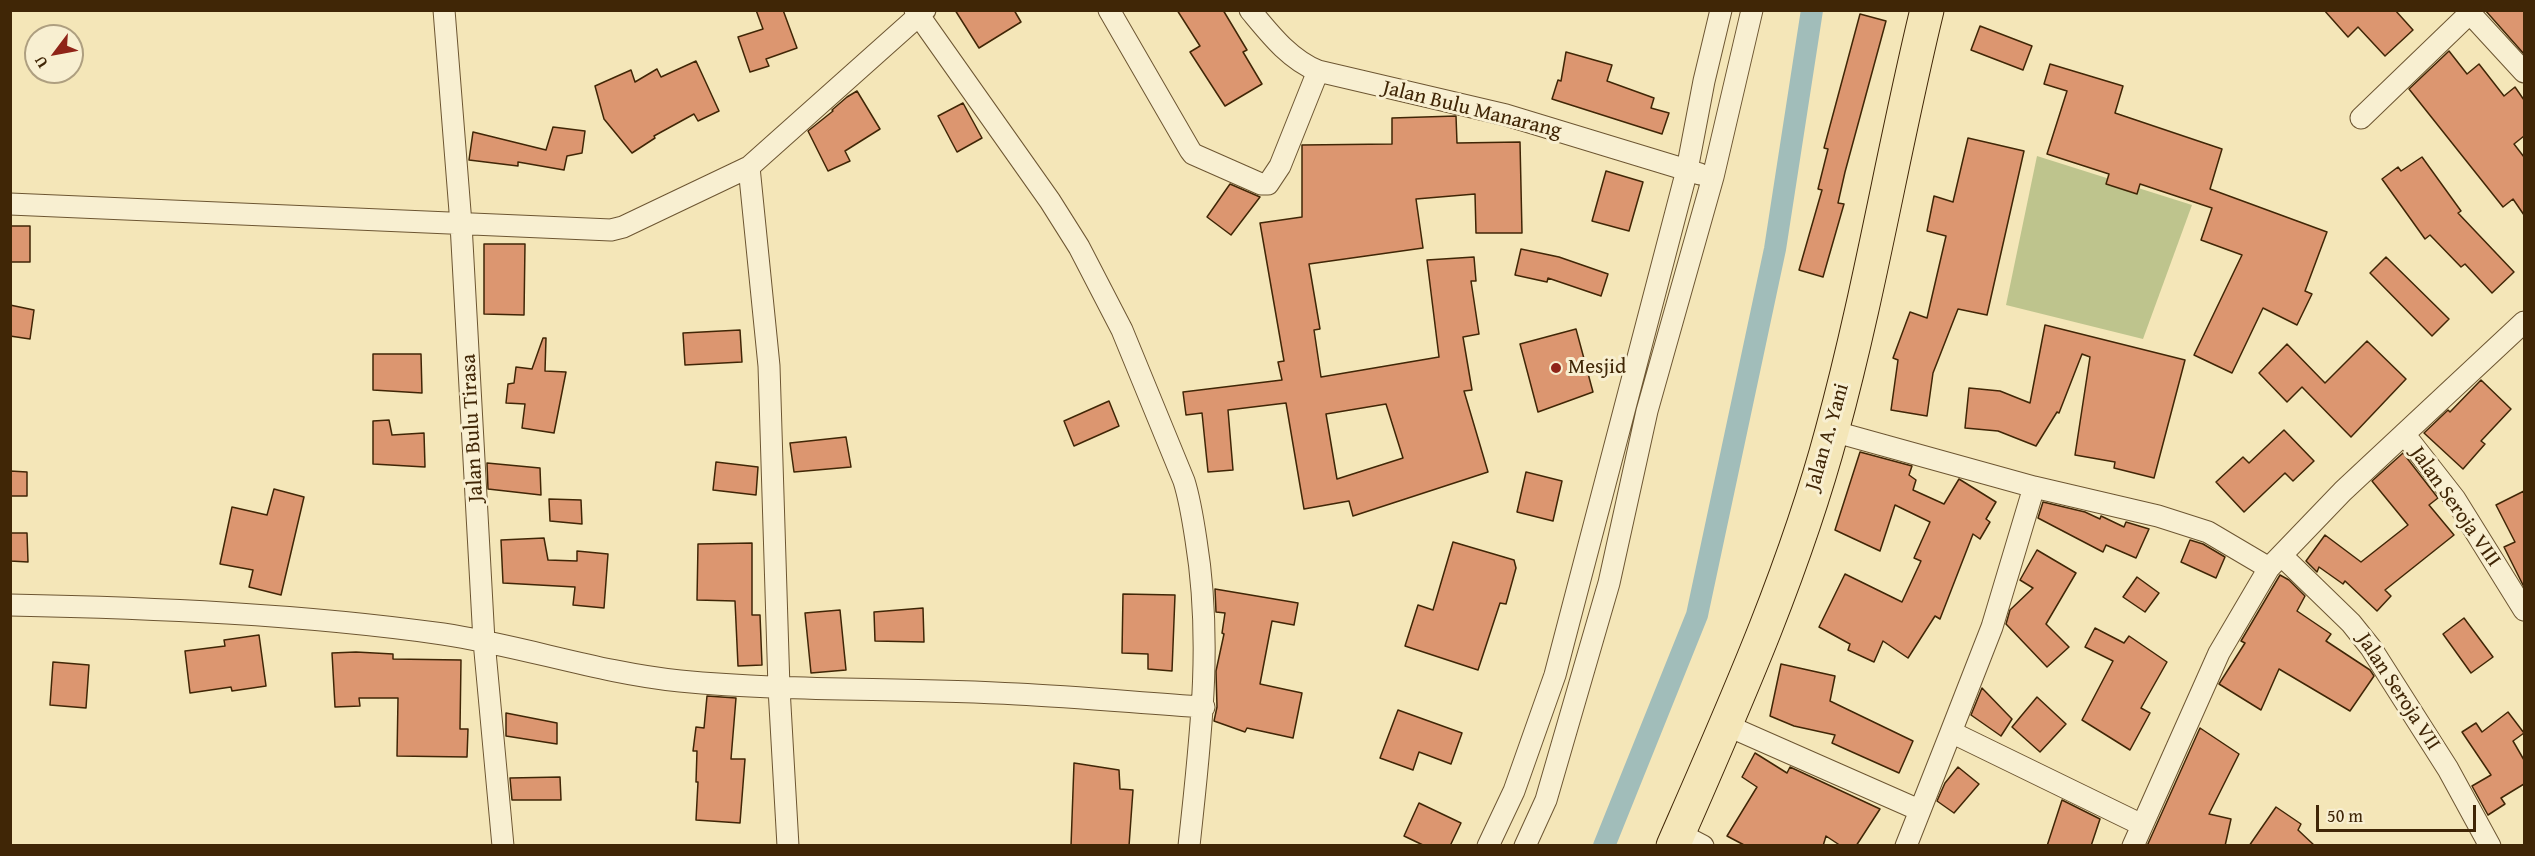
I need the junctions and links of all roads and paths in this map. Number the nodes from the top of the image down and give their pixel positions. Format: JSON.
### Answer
{"nodes":[{"id":1,"x":444,"y":10,"type":"edge"},
{"id":2,"x":1109,"y":10,"type":"edge"},
{"id":3,"x":1250,"y":10,"type":"edge"},
{"id":4,"x":1721,"y":10,"type":"edge"},
{"id":5,"x":1752,"y":10,"type":"edge"},
{"id":6,"x":1927,"y":10,"type":"edge"},
{"id":7,"x":919,"y":12,"type":"edge"},
{"id":8,"x":2469,"y":12,"type":"edge"},
{"id":9,"x":1318,"y":71,"type":"junction"},
{"id":10,"x":2524,"y":72,"type":"edge"},
{"id":11,"x":2361,"y":118,"type":"dead end"},
{"id":12,"x":749,"y":167,"type":"junction"},
{"id":13,"x":1687,"y":170,"type":"junction"},
{"id":14,"x":1713,"y":177,"type":"junction"},
{"id":15,"x":10,"y":204,"type":"edge"},
{"id":16,"x":461,"y":224,"type":"junction"},
{"id":17,"x":1646,"y":319,"type":"junction"},
{"id":18,"x":2524,"y":322,"type":"edge"},
{"id":19,"x":1671,"y":326,"type":"junction"},
{"id":20,"x":1832,"y":431,"type":"junction"},
{"id":21,"x":2405,"y":435,"type":"junction"},
{"id":22,"x":2034,"y":487,"type":"junction"},
{"id":23,"x":2276,"y":562,"type":"junction"},
{"id":24,"x":10,"y":605,"type":"edge"},
{"id":25,"x":2524,"y":610,"type":"edge"},
{"id":26,"x":484,"y":641,"type":"junction"},
{"id":27,"x":1555,"y":675,"type":"junction"},
{"id":28,"x":1579,"y":682,"type":"junction"},
{"id":29,"x":779,"y":688,"type":"junction"},
{"id":30,"x":1204,"y":708,"type":"junction"},
{"id":31,"x":1726,"y":725,"type":"junction"},
{"id":32,"x":1951,"y":732,"type":"junction"},
{"id":33,"x":1919,"y":810,"type":"junction"},
{"id":34,"x":2142,"y":825,"type":"junction"},
{"id":35,"x":1685,"y":842,"type":"edge"},
{"id":36,"x":503,"y":846,"type":"edge"},
{"id":37,"x":788,"y":846,"type":"edge"},
{"id":38,"x":1189,"y":846,"type":"edge"},
{"id":39,"x":1488,"y":846,"type":"edge"},
{"id":40,"x":1525,"y":846,"type":"edge"},
{"id":41,"x":1906,"y":846,"type":"edge"},
{"id":42,"x":2133,"y":846,"type":"edge"},
{"id":43,"x":2490,"y":846,"type":"edge"}],
"edges":[{"from":1,"to":16,"type":"street","name":"Jalan Bulu Tirasa"},
{"from":2,"to":9,"type":"street"},
{"from":3,"to":9,"type":"street","name":"Jalan Bulu Manarang"},
{"from":4,"to":13,"type":"street"},
{"from":5,"to":14,"type":"street"},
{"from":6,"to":20,"type":"highway","name":"Jalan A. Yani"},
{"from":7,"to":12,"type":"street"},
{"from":7,"to":30,"type":"street"},
{"from":8,"to":10,"type":"street"},
{"from":8,"to":11,"type":"street"},
{"from":9,"to":13,"type":"street","name":"Jalan Bulu Manarang"},
{"from":12,"to":16,"type":"street"},
{"from":12,"to":29,"type":"street"},
{"from":13,"to":14,"type":"street","name":"Jalan Bulu Manarang"},
{"from":13,"to":17,"type":"street"},
{"from":14,"to":19,"type":"street"},
{"from":15,"to":16,"type":"street"},
{"from":16,"to":26,"type":"street","name":"Jalan Bulu Tirasa"},
{"from":17,"to":19,"type":"street"},
{"from":17,"to":27,"type":"street"},
{"from":18,"to":21,"type":"street"},
{"from":19,"to":28,"type":"street"},
{"from":20,"to":22,"type":"street","name":"Jalan Seroja VII"},
{"from":20,"to":31,"type":"highway","name":"Jalan A. Yani"},
{"from":21,"to":23,"type":"street"},
{"from":21,"to":25,"type":"street","name":"Jalan Seroja VIII"},
{"from":22,"to":23,"type":"street","name":"Jalan Seroja VII"},
{"from":22,"to":32,"type":"street"},
{"from":23,"to":34,"type":"street"},
{"from":23,"to":43,"type":"street","name":"Jalan Seroja VII"},
{"from":24,"to":26,"type":"street"},
{"from":26,"to":29,"type":"street"},
{"from":26,"to":36,"type":"street","name":"Jalan Bulu Tirasa"},
{"from":27,"to":28,"type":"street"},
{"from":27,"to":39,"type":"street"},
{"from":28,"to":40,"type":"street"},
{"from":29,"to":30,"type":"street"},
{"from":29,"to":37,"type":"street"},
{"from":30,"to":38,"type":"street"},
{"from":31,"to":33,"type":"street"},
{"from":31,"to":35,"type":"highway","name":"Jalan A. Yani"},
{"from":32,"to":33,"type":"street"},
{"from":32,"to":34,"type":"street"},
{"from":33,"to":41,"type":"street"},
{"from":34,"to":42,"type":"street"}]}
